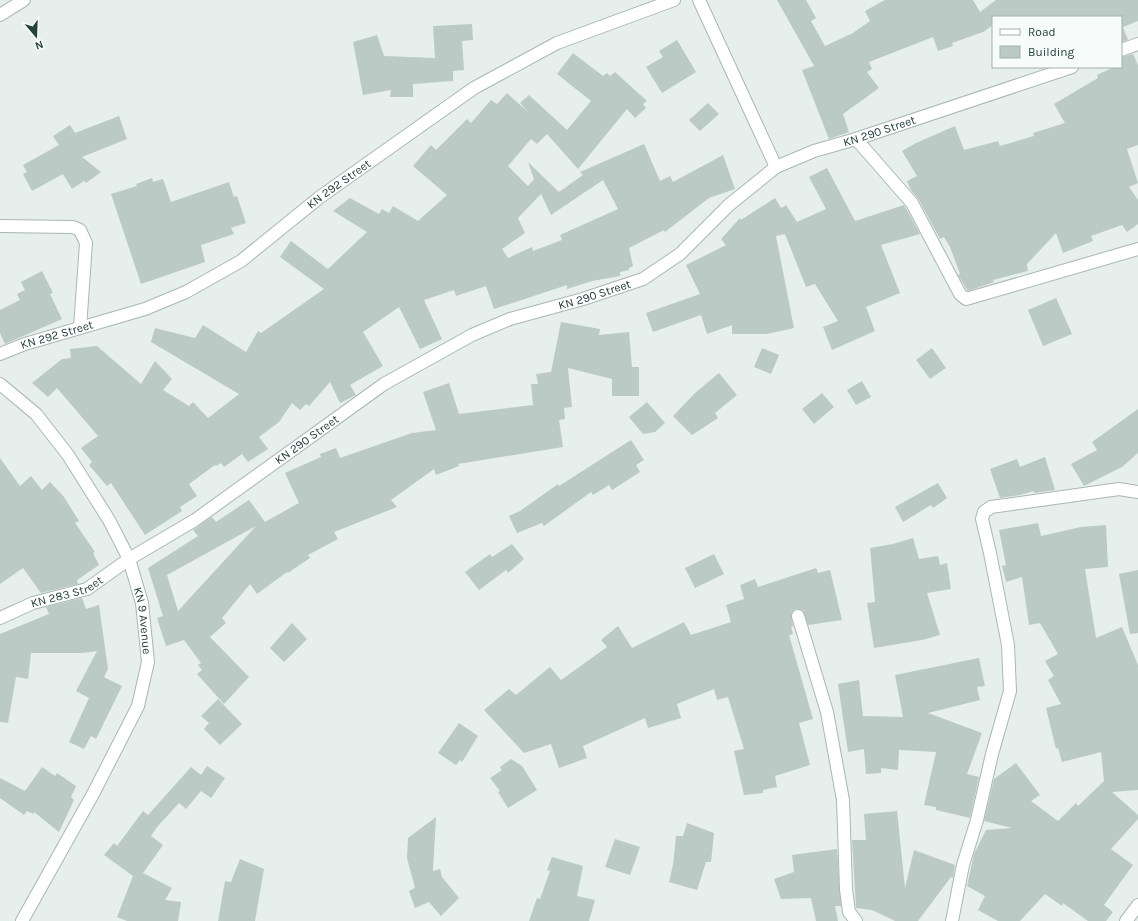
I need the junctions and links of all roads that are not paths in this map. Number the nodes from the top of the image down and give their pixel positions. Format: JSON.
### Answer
{"nodes":[{"id":1,"x":24,"y":0,"type":"edge"},
{"id":2,"x":674,"y":0,"type":"edge"},
{"id":3,"x":699,"y":0,"type":"edge"},
{"id":4,"x":0,"y":14,"type":"edge"},
{"id":5,"x":1138,"y":44,"type":"edge"},
{"id":6,"x":1122,"y":50,"type":"edge"},
{"id":7,"x":1069,"y":68,"type":"edge"},
{"id":8,"x":856,"y":139,"type":"junction"},
{"id":9,"x":776,"y":167,"type":"junction"},
{"id":10,"x":0,"y":226,"type":"edge"},
{"id":11,"x":1138,"y":249,"type":"edge"},
{"id":12,"x":80,"y":328,"type":"junction"},
{"id":13,"x":0,"y":354,"type":"edge"},
{"id":14,"x":0,"y":384,"type":"edge"},
{"id":15,"x":1138,"y":492,"type":"edge"},
{"id":16,"x":129,"y":559,"type":"junction"},
{"id":17,"x":798,"y":616,"type":"dead end"},
{"id":18,"x":0,"y":618,"type":"edge"},
{"id":19,"x":1138,"y":905,"type":"edge"},
{"id":20,"x":22,"y":921,"type":"edge"},
{"id":21,"x":856,"y":921,"type":"edge"},
{"id":22,"x":952,"y":921,"type":"edge"},
{"id":23,"x":1126,"y":921,"type":"edge"}],
"edges":[{"from":1,"to":4,"type":"street"},
{"from":2,"to":12,"type":"street","name":"KN 292 Street"},
{"from":3,"to":9,"type":"street"},
{"from":5,"to":6,"type":"street"},
{"from":7,"to":8,"type":"street","name":"KN 290 Street"},
{"from":8,"to":9,"type":"street","name":"KN 290 Street"},
{"from":8,"to":11,"type":"street"},
{"from":9,"to":16,"type":"street","name":"KN 290 Street"},
{"from":10,"to":12,"type":"street"},
{"from":12,"to":13,"type":"street","name":"KN 292 Street"},
{"from":14,"to":16,"type":"street","name":"KN 9 Avenue"},
{"from":15,"to":22,"type":"street"},
{"from":16,"to":18,"type":"street","name":"KN 283 Street"},
{"from":16,"to":20,"type":"street","name":"KN 9 Avenue"},
{"from":17,"to":21,"type":"street"},
{"from":19,"to":23,"type":"street"}]}
